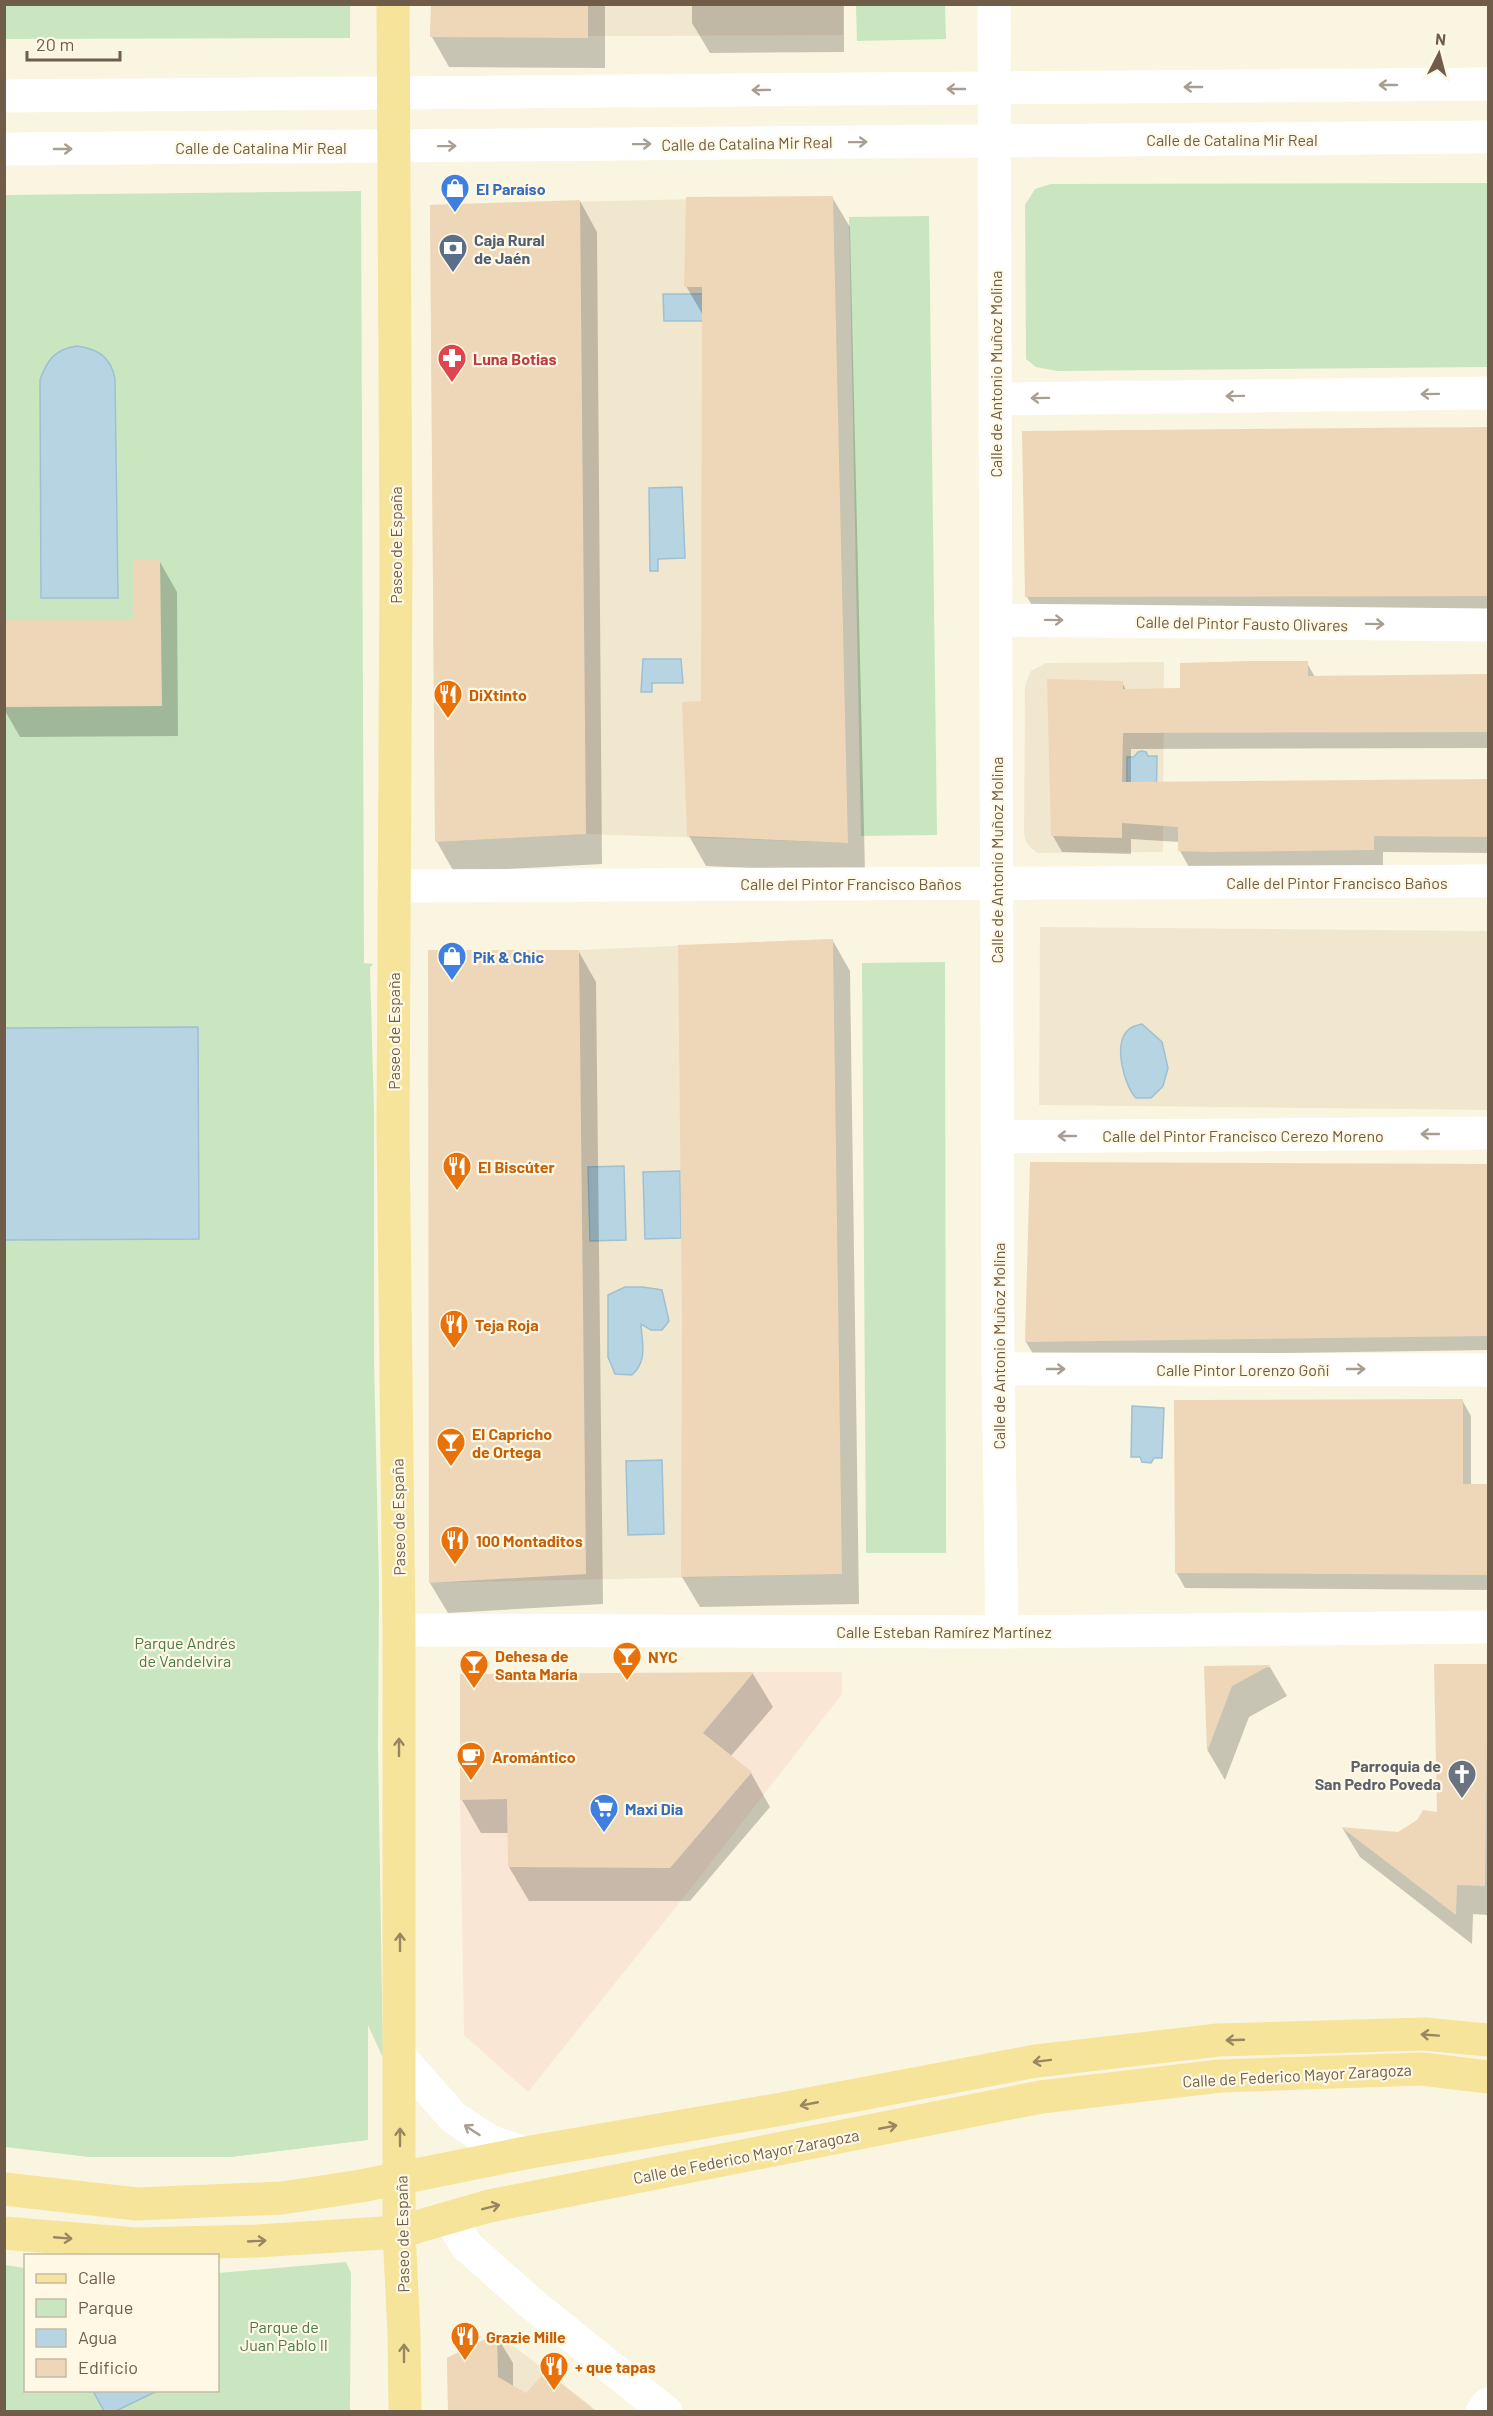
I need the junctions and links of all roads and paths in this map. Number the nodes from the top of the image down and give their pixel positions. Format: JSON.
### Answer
{"nodes":[{"id":1,"x":393,"y":4,"type":"edge"},
{"id":2,"x":994,"y":4,"type":"edge"},
{"id":3,"x":1488,"y":84,"type":"edge"},
{"id":4,"x":994,"y":88,"type":"junction"},
{"id":5,"x":394,"y":93,"type":"junction"},
{"id":6,"x":4,"y":96,"type":"edge"},
{"id":7,"x":1488,"y":137,"type":"edge"},
{"id":8,"x":994,"y":141,"type":"junction"},
{"id":9,"x":395,"y":146,"type":"junction"},
{"id":10,"x":4,"y":149,"type":"edge"},
{"id":11,"x":1488,"y":393,"type":"edge"},
{"id":12,"x":995,"y":399,"type":"junction"},
{"id":13,"x":996,"y":620,"type":"junction"},
{"id":14,"x":1488,"y":626,"type":"edge"},
{"id":15,"x":1488,"y":881,"type":"edge"},
{"id":16,"x":997,"y":882,"type":"junction"},
{"id":17,"x":394,"y":886,"type":"junction"},
{"id":18,"x":1488,"y":1133,"type":"edge"},
{"id":19,"x":997,"y":1137,"type":"junction"},
{"id":20,"x":998,"y":1369,"type":"junction"},
{"id":21,"x":1488,"y":1370,"type":"edge"},
{"id":22,"x":1488,"y":1627,"type":"edge"},
{"id":23,"x":399,"y":1630,"type":"junction"},
{"id":24,"x":1002,"y":1632,"type":"junction"},
{"id":25,"x":1488,"y":2040,"type":"edge"},
{"id":26,"x":400,"y":2057,"type":"junction"},
{"id":27,"x":1488,"y":2077,"type":"edge"},
{"id":28,"x":525,"y":2153,"type":"junction"},
{"id":29,"x":400,"y":2177,"type":"junction"},
{"id":30,"x":4,"y":2189,"type":"edge"},
{"id":31,"x":449,"y":2219,"type":"junction"},
{"id":32,"x":399,"y":2232,"type":"junction"},
{"id":33,"x":4,"y":2233,"type":"edge"},
{"id":34,"x":1488,"y":2404,"type":"edge"},
{"id":35,"x":405,"y":2412,"type":"edge"},
{"id":36,"x":666,"y":2412,"type":"edge"},
{"id":37,"x":1482,"y":2412,"type":"edge"}],
"edges":[{"from":1,"to":5,"type":"main road","name":"Paseo de España"},
{"from":2,"to":4,"type":"street","name":"Calle de Antonio Muñoz Molina"},
{"from":3,"to":4,"type":"street","one_way":true},
{"from":4,"to":5,"type":"street","one_way":true},
{"from":4,"to":8,"type":"street","name":"Calle de Antonio Muñoz Molina"},
{"from":5,"to":6,"type":"street"},
{"from":5,"to":9,"type":"main road","name":"Paseo de España"},
{"from":7,"to":8,"type":"street","name":"Calle de Catalina Mir Real"},
{"from":9,"to":8,"type":"street","name":"Calle de Catalina Mir Real","one_way":true},
{"from":8,"to":12,"type":"street","name":"Calle de Antonio Muñoz Molina"},
{"from":10,"to":9,"type":"street","name":"Calle de Catalina Mir Real","one_way":true},
{"from":9,"to":17,"type":"main road","name":"Paseo de España"},
{"from":11,"to":12,"type":"street","one_way":true},
{"from":12,"to":13,"type":"street","name":"Calle de Antonio Muñoz Molina"},
{"from":13,"to":14,"type":"street","name":"Calle del Pintor Fausto Olivares","one_way":true},
{"from":13,"to":16,"type":"street","name":"Calle de Antonio Muñoz Molina"},
{"from":15,"to":16,"type":"street","name":"Calle del Pintor Francisco Baños"},
{"from":16,"to":17,"type":"street","name":"Calle del Pintor Francisco Baños"},
{"from":16,"to":19,"type":"street","name":"Calle de Antonio Muñoz Molina"},
{"from":17,"to":23,"type":"main road","name":"Paseo de España"},
{"from":18,"to":19,"type":"street","name":"Calle del Pintor Francisco Cerezo Moreno","one_way":true},
{"from":19,"to":20,"type":"street","name":"Calle de Antonio Muñoz Molina"},
{"from":20,"to":21,"type":"street","name":"Calle Pintor Lorenzo Goñi","one_way":true},
{"from":20,"to":24,"type":"street","name":"Calle de Antonio Muñoz Molina"},
{"from":22,"to":24,"type":"street","name":"Calle Esteban Ramírez Martínez"},
{"from":23,"to":24,"type":"street","name":"Calle Esteban Ramírez Martínez"},
{"from":26,"to":23,"type":"main road","name":"Paseo de España","one_way":true},
{"from":25,"to":28,"type":"main road","one_way":true},
{"from":28,"to":26,"type":"street","one_way":true},
{"from":29,"to":26,"type":"main road","name":"Paseo de España","one_way":true},
{"from":31,"to":27,"type":"main road","name":"Calle de Federico Mayor Zaragoza","one_way":true},
{"from":28,"to":29,"type":"main road"},
{"from":29,"to":30,"type":"main road"},
{"from":29,"to":32,"type":"main road","name":"Paseo de España"},
{"from":31,"to":32,"type":"main road","name":"Calle de Federico Mayor Zaragoza"},
{"from":31,"to":36,"type":"street"},
{"from":33,"to":32,"type":"main road","name":"Calle de Federico Mayor Zaragoza","one_way":true},
{"from":35,"to":32,"type":"main road","name":"Paseo de España","one_way":true},
{"from":34,"to":37,"type":"street"}]}
